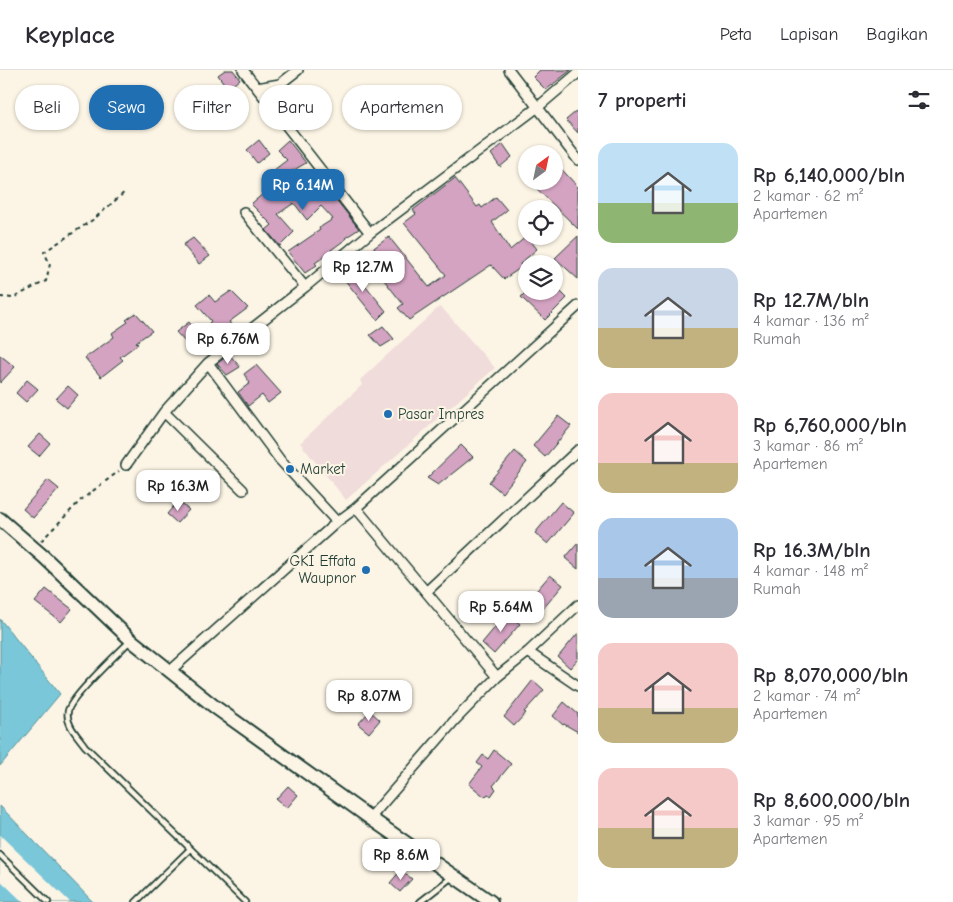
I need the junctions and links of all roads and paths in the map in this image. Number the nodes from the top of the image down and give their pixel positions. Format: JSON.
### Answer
{"nodes":[{"id":1,"x":243,"y":70,"type":"edge"},
{"id":2,"x":298,"y":70,"type":"edge"},
{"id":3,"x":509,"y":70,"type":"edge"},
{"id":4,"x":578,"y":73,"type":"edge"},
{"id":5,"x":280,"y":84,"type":"joint"},
{"id":6,"x":257,"y":88,"type":"junction"},
{"id":7,"x":259,"y":91,"type":"edge"},
{"id":8,"x":538,"y":107,"type":"junction"},
{"id":9,"x":290,"y":130,"type":"edge"},
{"id":10,"x":578,"y":160,"type":"edge"},
{"id":11,"x":126,"y":191,"type":"dead end"},
{"id":12,"x":244,"y":212,"type":"dead end"},
{"id":13,"x":370,"y":233,"type":"junction"},
{"id":14,"x":305,"y":287,"type":"junction"},
{"id":15,"x":0,"y":297,"type":"edge"},
{"id":16,"x":578,"y":306,"type":"edge"},
{"id":17,"x":208,"y":362,"type":"junction"},
{"id":18,"x":164,"y":412,"type":"junction"},
{"id":19,"x":578,"y":450,"type":"edge"},
{"id":20,"x":126,"y":465,"type":"joint"},
{"id":21,"x":242,"y":490,"type":"dead end"},
{"id":22,"x":356,"y":508,"type":"junction"},
{"id":23,"x":0,"y":519,"type":"edge"},
{"id":24,"x":337,"y":522,"type":"junction"},
{"id":25,"x":34,"y":549,"type":"junction"},
{"id":26,"x":426,"y":592,"type":"junction"},
{"id":27,"x":578,"y":605,"type":"edge"},
{"id":28,"x":131,"y":640,"type":"junction"},
{"id":29,"x":528,"y":652,"type":"junction"},
{"id":30,"x":170,"y":671,"type":"junction"},
{"id":31,"x":497,"y":677,"type":"junction"},
{"id":32,"x":578,"y":686,"type":"edge"},
{"id":33,"x":370,"y":818,"type":"junction"},
{"id":34,"x":190,"y":849,"type":"junction"},
{"id":35,"x":0,"y":855,"type":"edge"},
{"id":36,"x":454,"y":875,"type":"junction"},
{"id":37,"x":48,"y":902,"type":"edge"},
{"id":38,"x":136,"y":902,"type":"edge"},
{"id":39,"x":244,"y":902,"type":"edge"},
{"id":40,"x":420,"y":902,"type":"edge"},
{"id":41,"x":491,"y":902,"type":"edge"}],
"edges":[{"from":1,"to":6,"type":"street"},
{"from":2,"to":5,"type":"street"},
{"from":3,"to":8,"type":"street"},
{"from":4,"to":8,"type":"street"},
{"from":5,"to":6,"type":"street"},
{"from":6,"to":7,"type":"street"},
{"from":8,"to":10,"type":"street"},
{"from":8,"to":13,"type":"street"},
{"from":9,"to":13,"type":"street"},
{"from":11,"to":15,"type":"path"},
{"from":12,"to":14,"type":"street"},
{"from":13,"to":14,"type":"street"},
{"from":14,"to":17,"type":"street"},
{"from":16,"to":22,"type":"street"},
{"from":17,"to":18,"type":"street"},
{"from":17,"to":24,"type":"street"},
{"from":18,"to":20,"type":"street"},
{"from":18,"to":21,"type":"street"},
{"from":19,"to":26,"type":"street"},
{"from":20,"to":25,"type":"path"},
{"from":22,"to":24,"type":"street"},
{"from":22,"to":26,"type":"street"},
{"from":23,"to":25,"type":"main road"},
{"from":24,"to":30,"type":"street"},
{"from":25,"to":28,"type":"main road"},
{"from":26,"to":31,"type":"street"},
{"from":27,"to":29,"type":"street"},
{"from":28,"to":30,"type":"main road"},
{"from":28,"to":34,"type":"lane"},
{"from":29,"to":31,"type":"street"},
{"from":29,"to":32,"type":"street"},
{"from":30,"to":33,"type":"main road"},
{"from":31,"to":33,"type":"street"},
{"from":33,"to":36,"type":"main road"},
{"from":34,"to":38,"type":"lane"},
{"from":34,"to":39,"type":"lane"},
{"from":35,"to":37,"type":"lane"},
{"from":36,"to":40,"type":"lane"},
{"from":36,"to":41,"type":"main road"}]}
